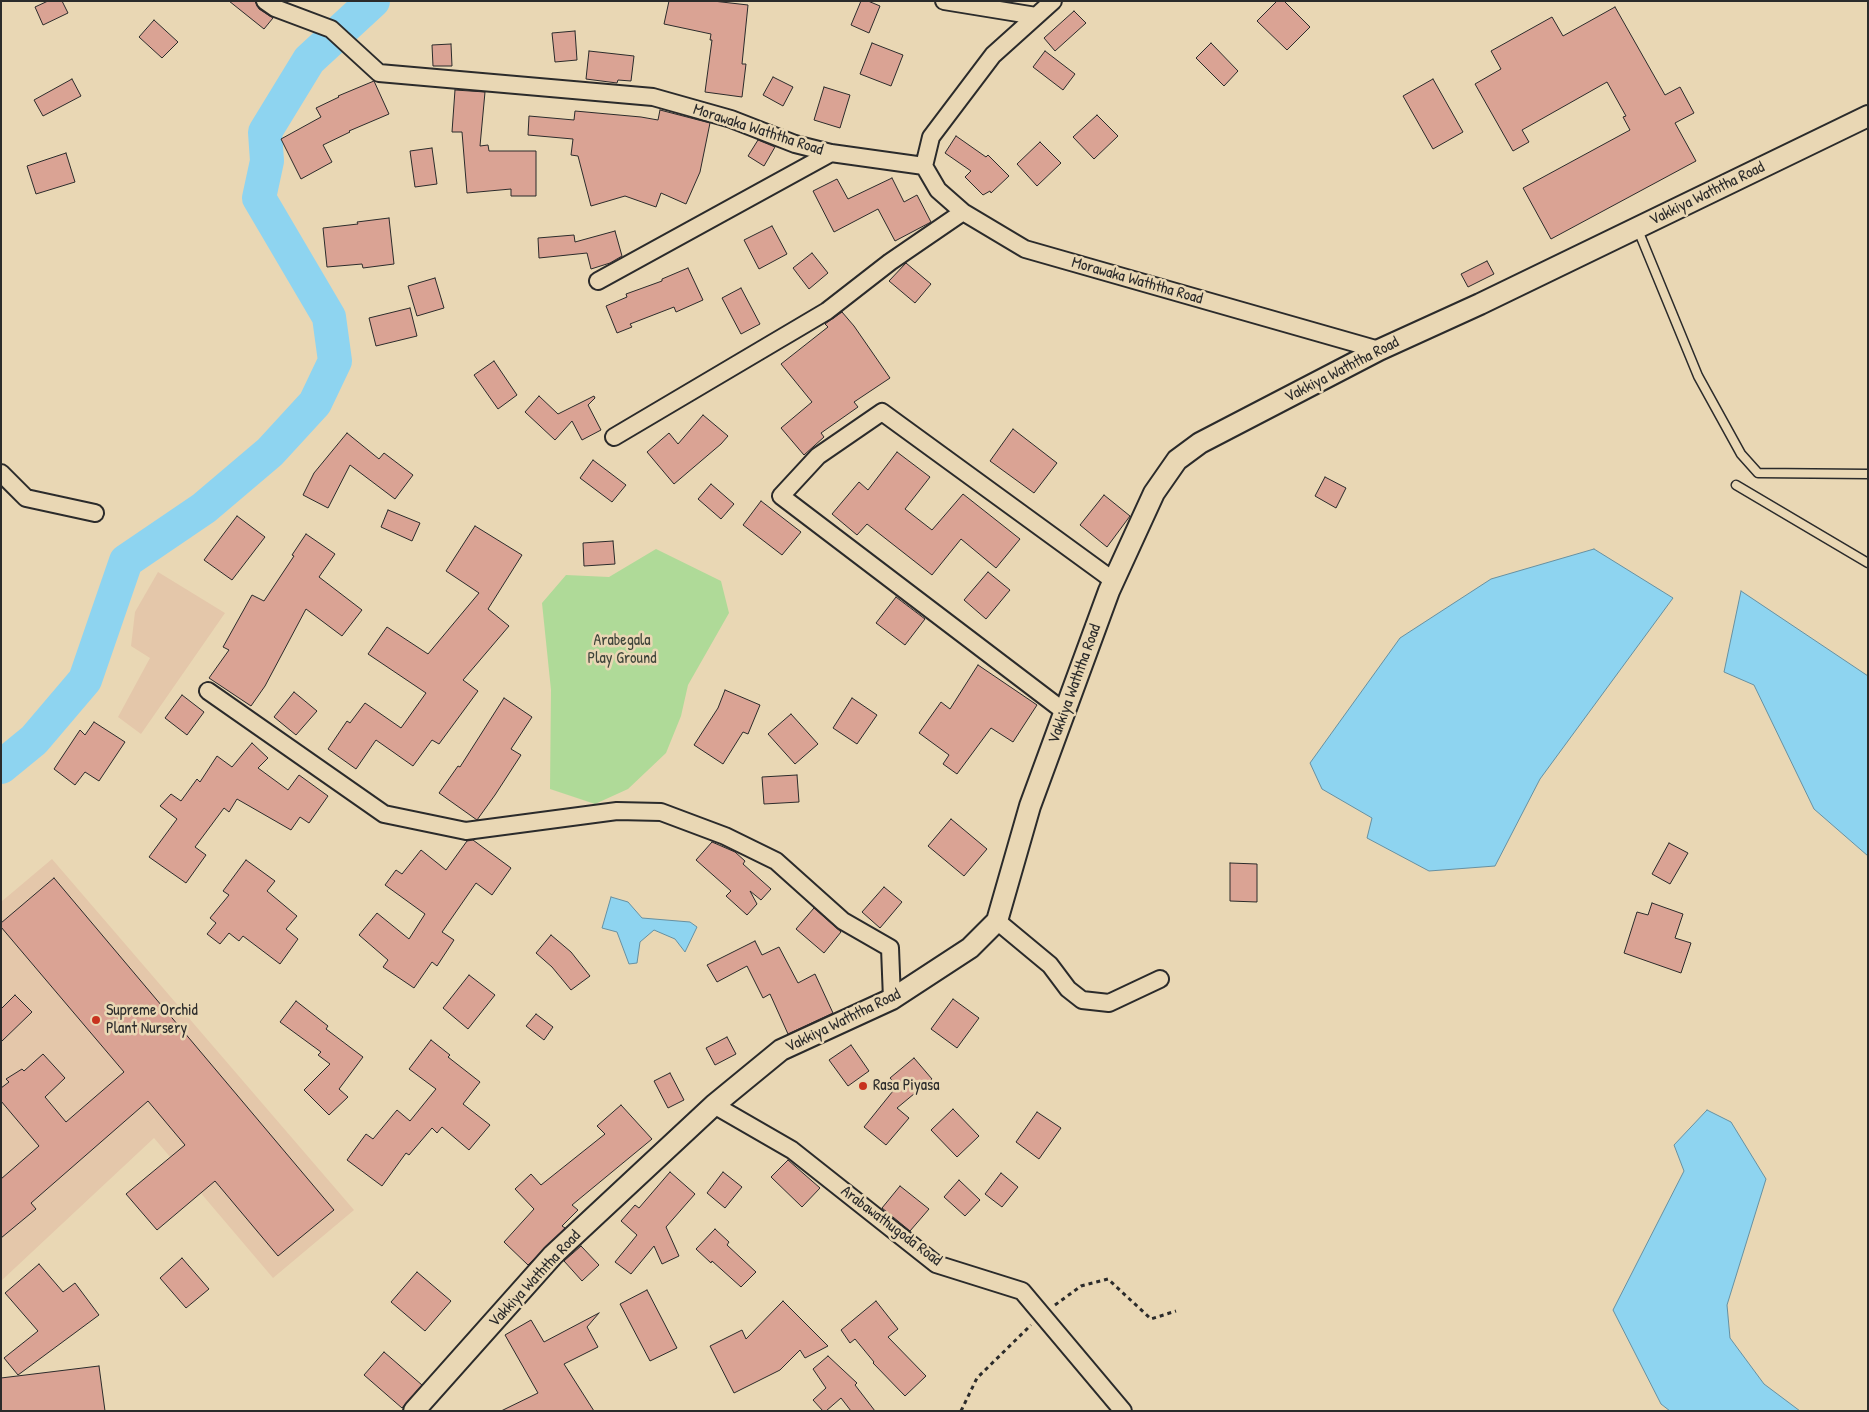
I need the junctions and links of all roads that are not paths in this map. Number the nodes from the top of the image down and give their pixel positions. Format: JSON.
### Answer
{"nodes":[{"id":1,"x":265,"y":1,"type":"edge"},
{"id":2,"x":944,"y":1,"type":"edge"},
{"id":3,"x":1053,"y":1,"type":"edge"},
{"id":4,"x":1036,"y":16,"type":"junction"},
{"id":5,"x":1868,"y":116,"type":"edge"},
{"id":6,"x":831,"y":153,"type":"junction"},
{"id":7,"x":924,"y":166,"type":"junction"},
{"id":8,"x":963,"y":212,"type":"junction"},
{"id":9,"x":1637,"y":228,"type":"junction"},
{"id":10,"x":598,"y":281,"type":"dead end"},
{"id":11,"x":1379,"y":350,"type":"junction"},
{"id":12,"x":614,"y":437,"type":"dead end"},
{"id":13,"x":1,"y":473,"type":"edge"},
{"id":14,"x":1868,"y":474,"type":"edge"},
{"id":15,"x":1736,"y":485,"type":"dead end"},
{"id":16,"x":95,"y":513,"type":"dead end"},
{"id":17,"x":1868,"y":563,"type":"edge"},
{"id":18,"x":1114,"y":581,"type":"junction"},
{"id":19,"x":208,"y":691,"type":"dead end"},
{"id":20,"x":1065,"y":712,"type":"junction"},
{"id":21,"x":997,"y":921,"type":"junction"},
{"id":22,"x":1160,"y":979,"type":"dead end"},
{"id":23,"x":892,"y":999,"type":"junction"},
{"id":24,"x":714,"y":1105,"type":"junction"},
{"id":25,"x":414,"y":1411,"type":"edge"},
{"id":26,"x":1123,"y":1411,"type":"edge"}],
"edges":[{"from":1,"to":6,"type":"street","name":"Morawaka Waththa Road"},
{"from":2,"to":4,"type":"street"},
{"from":3,"to":4,"type":"street"},
{"from":4,"to":7,"type":"street"},
{"from":5,"to":9,"type":"street","name":"Vakkiya Waththa Road"},
{"from":6,"to":7,"type":"street","name":"Morawaka Waththa Road"},
{"from":6,"to":10,"type":"street"},
{"from":7,"to":8,"type":"street","name":"Morawaka Waththa Road"},
{"from":8,"to":11,"type":"street","name":"Morawaka Waththa Road"},
{"from":8,"to":12,"type":"street"},
{"from":9,"to":11,"type":"street","name":"Vakkiya Waththa Road"},
{"from":9,"to":14,"type":"lane"},
{"from":11,"to":18,"type":"street","name":"Vakkiya Waththa Road"},
{"from":13,"to":16,"type":"street"},
{"from":15,"to":17,"type":"lane"},
{"from":18,"to":20,"type":"street","name":"Vakkiya Waththa Road"},
{"from":18,"to":20,"type":"street"},
{"from":19,"to":23,"type":"street"},
{"from":20,"to":21,"type":"street","name":"Vakkiya Waththa Road"},
{"from":21,"to":22,"type":"street"},
{"from":21,"to":23,"type":"street","name":"Vakkiya Waththa Road"},
{"from":23,"to":24,"type":"street","name":"Vakkiya Waththa Road"},
{"from":24,"to":25,"type":"street","name":"Vakkiya Waththa Road"},
{"from":24,"to":26,"type":"street","name":"Arabawathugoda Road"}]}
